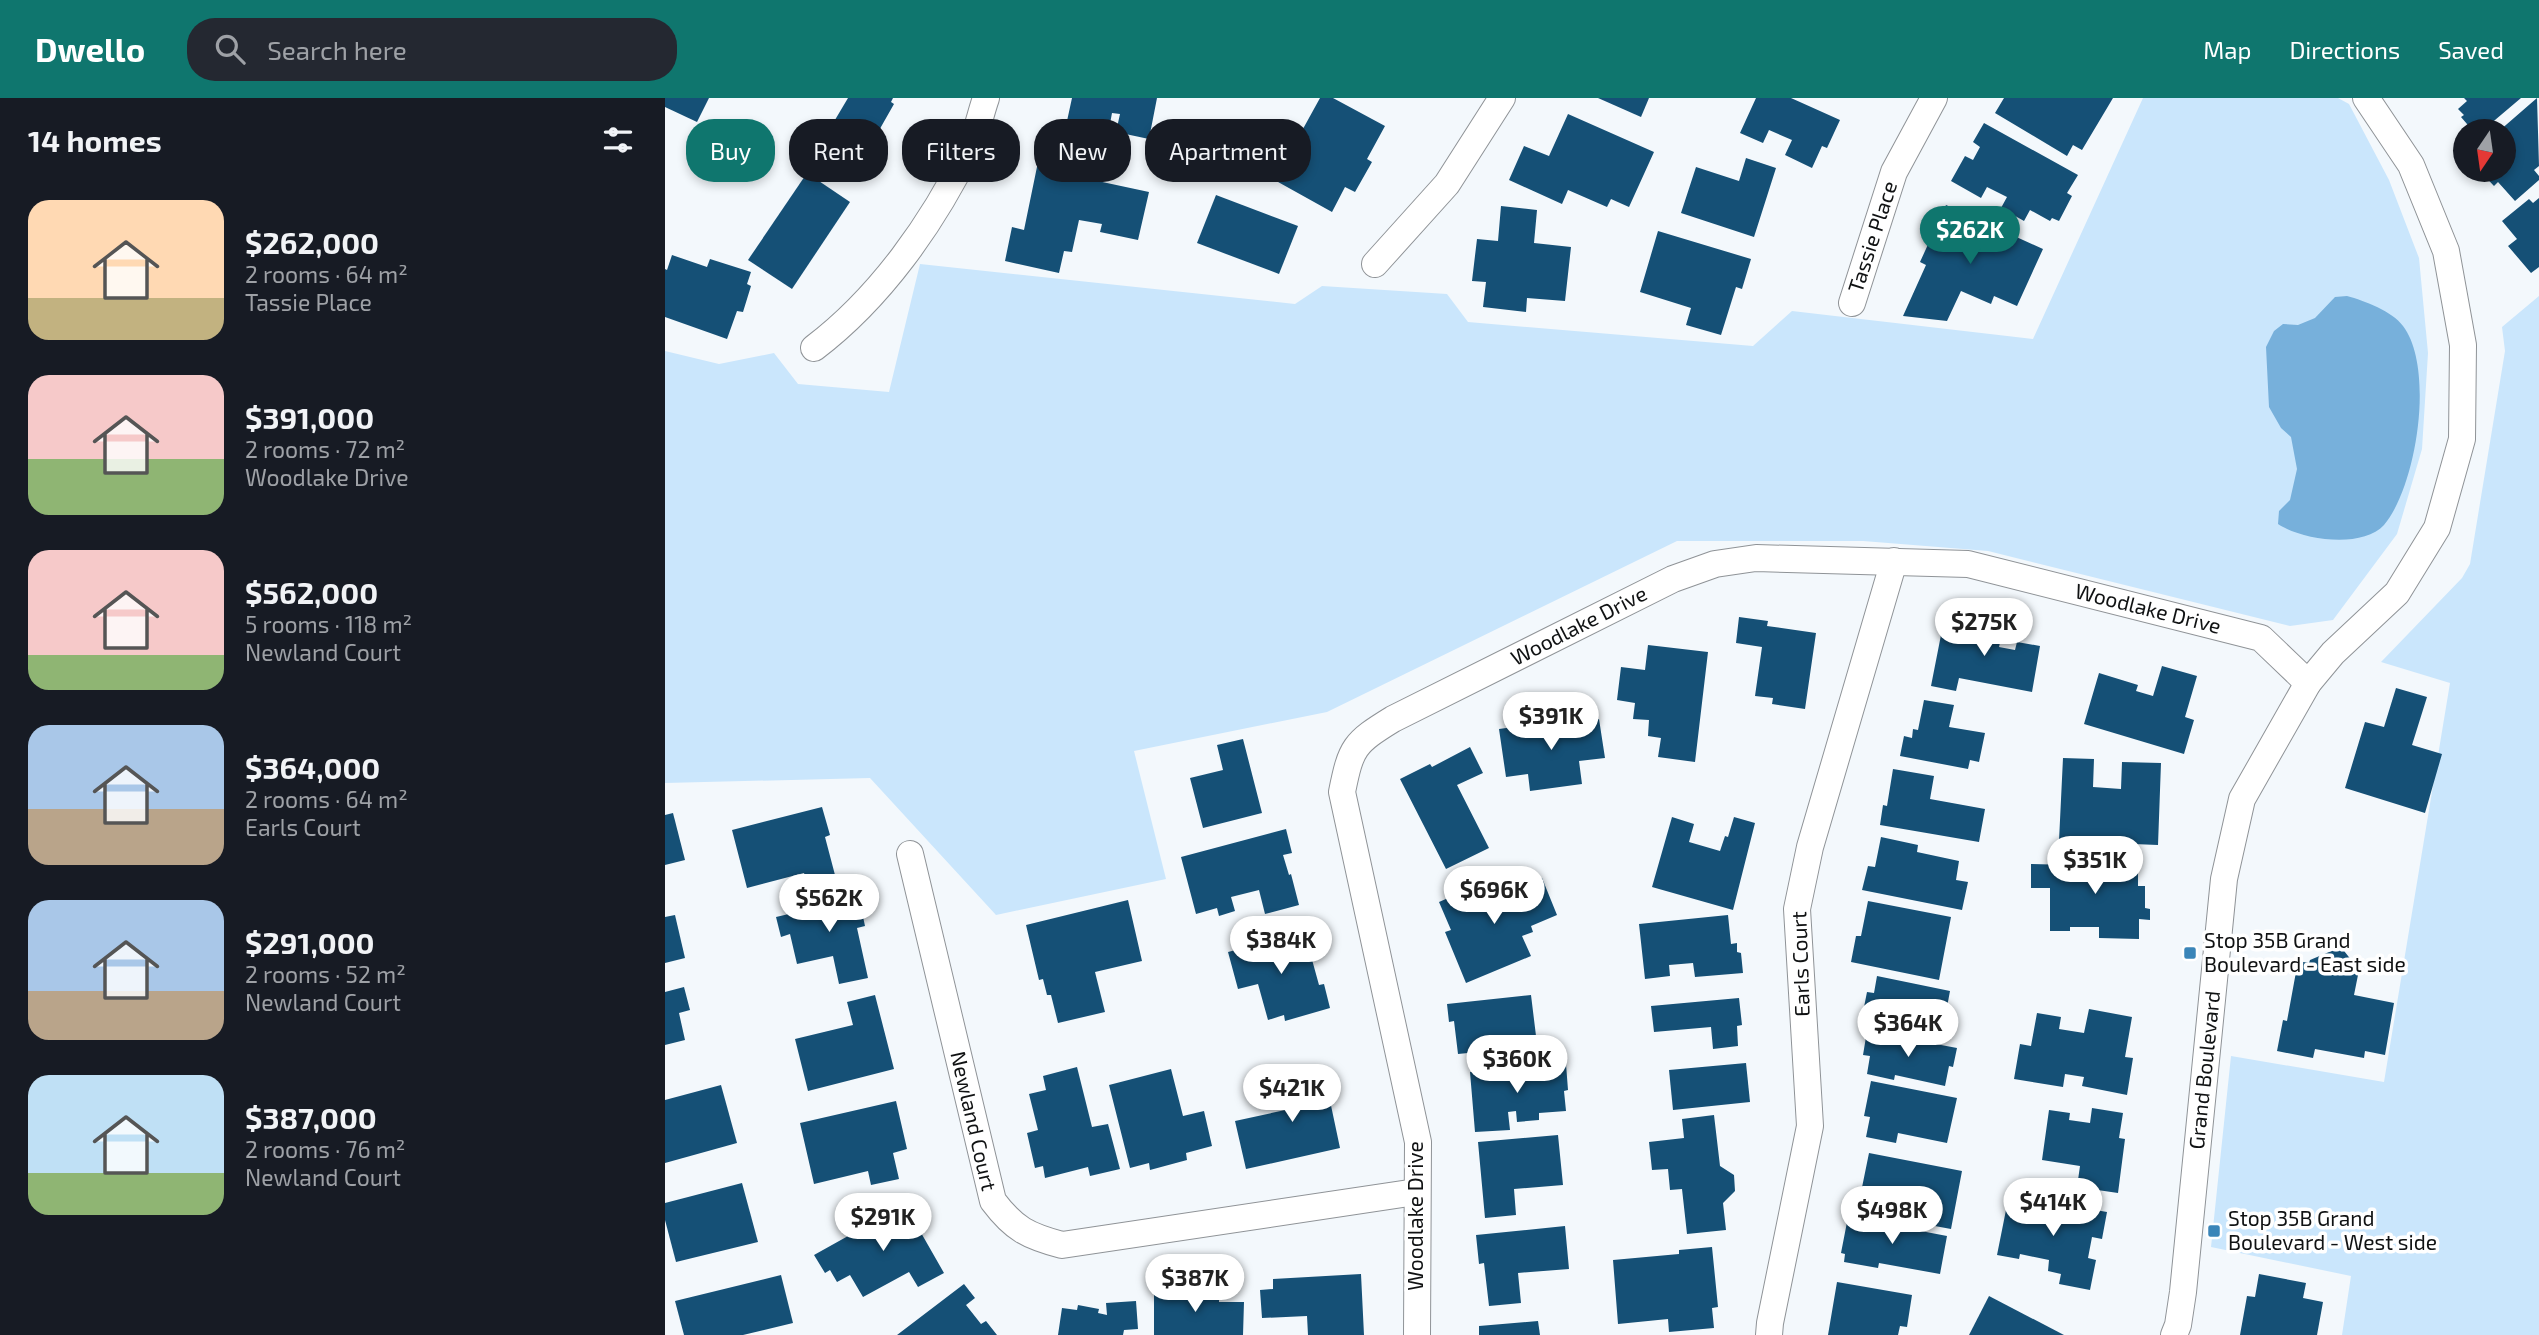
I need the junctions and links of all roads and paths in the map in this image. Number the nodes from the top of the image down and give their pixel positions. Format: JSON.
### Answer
{"nodes":[{"id":1,"x":986,"y":98,"type":"edge"},
{"id":2,"x":1501,"y":98,"type":"edge"},
{"id":3,"x":1934,"y":98,"type":"edge"},
{"id":4,"x":2366,"y":98,"type":"edge"},
{"id":5,"x":1375,"y":264,"type":"dead end"},
{"id":6,"x":1852,"y":303,"type":"dead end"},
{"id":7,"x":814,"y":348,"type":"dead end"},
{"id":8,"x":1894,"y":561,"type":"junction"},
{"id":9,"x":2308,"y":683,"type":"junction"},
{"id":10,"x":910,"y":854,"type":"dead end"},
{"id":11,"x":1416,"y":1192,"type":"junction"},
{"id":12,"x":1417,"y":1335,"type":"edge"},
{"id":13,"x":1769,"y":1335,"type":"edge"},
{"id":14,"x":2173,"y":1335,"type":"edge"}],
"edges":[{"from":1,"to":7,"type":"street"},
{"from":2,"to":5,"type":"street"},
{"from":3,"to":6,"type":"street","name":"Tassie Place"},
{"from":4,"to":9,"type":"street","name":"Grand Boulevard"},
{"from":8,"to":9,"type":"street","name":"Woodlake Drive"},
{"from":8,"to":11,"type":"street","name":"Woodlake Drive"},
{"from":8,"to":13,"type":"street","name":"Earls Court"},
{"from":9,"to":14,"type":"street","name":"Grand Boulevard"},
{"from":10,"to":11,"type":"street","name":"Newland Court"},
{"from":11,"to":12,"type":"street","name":"Woodlake Drive"}]}
